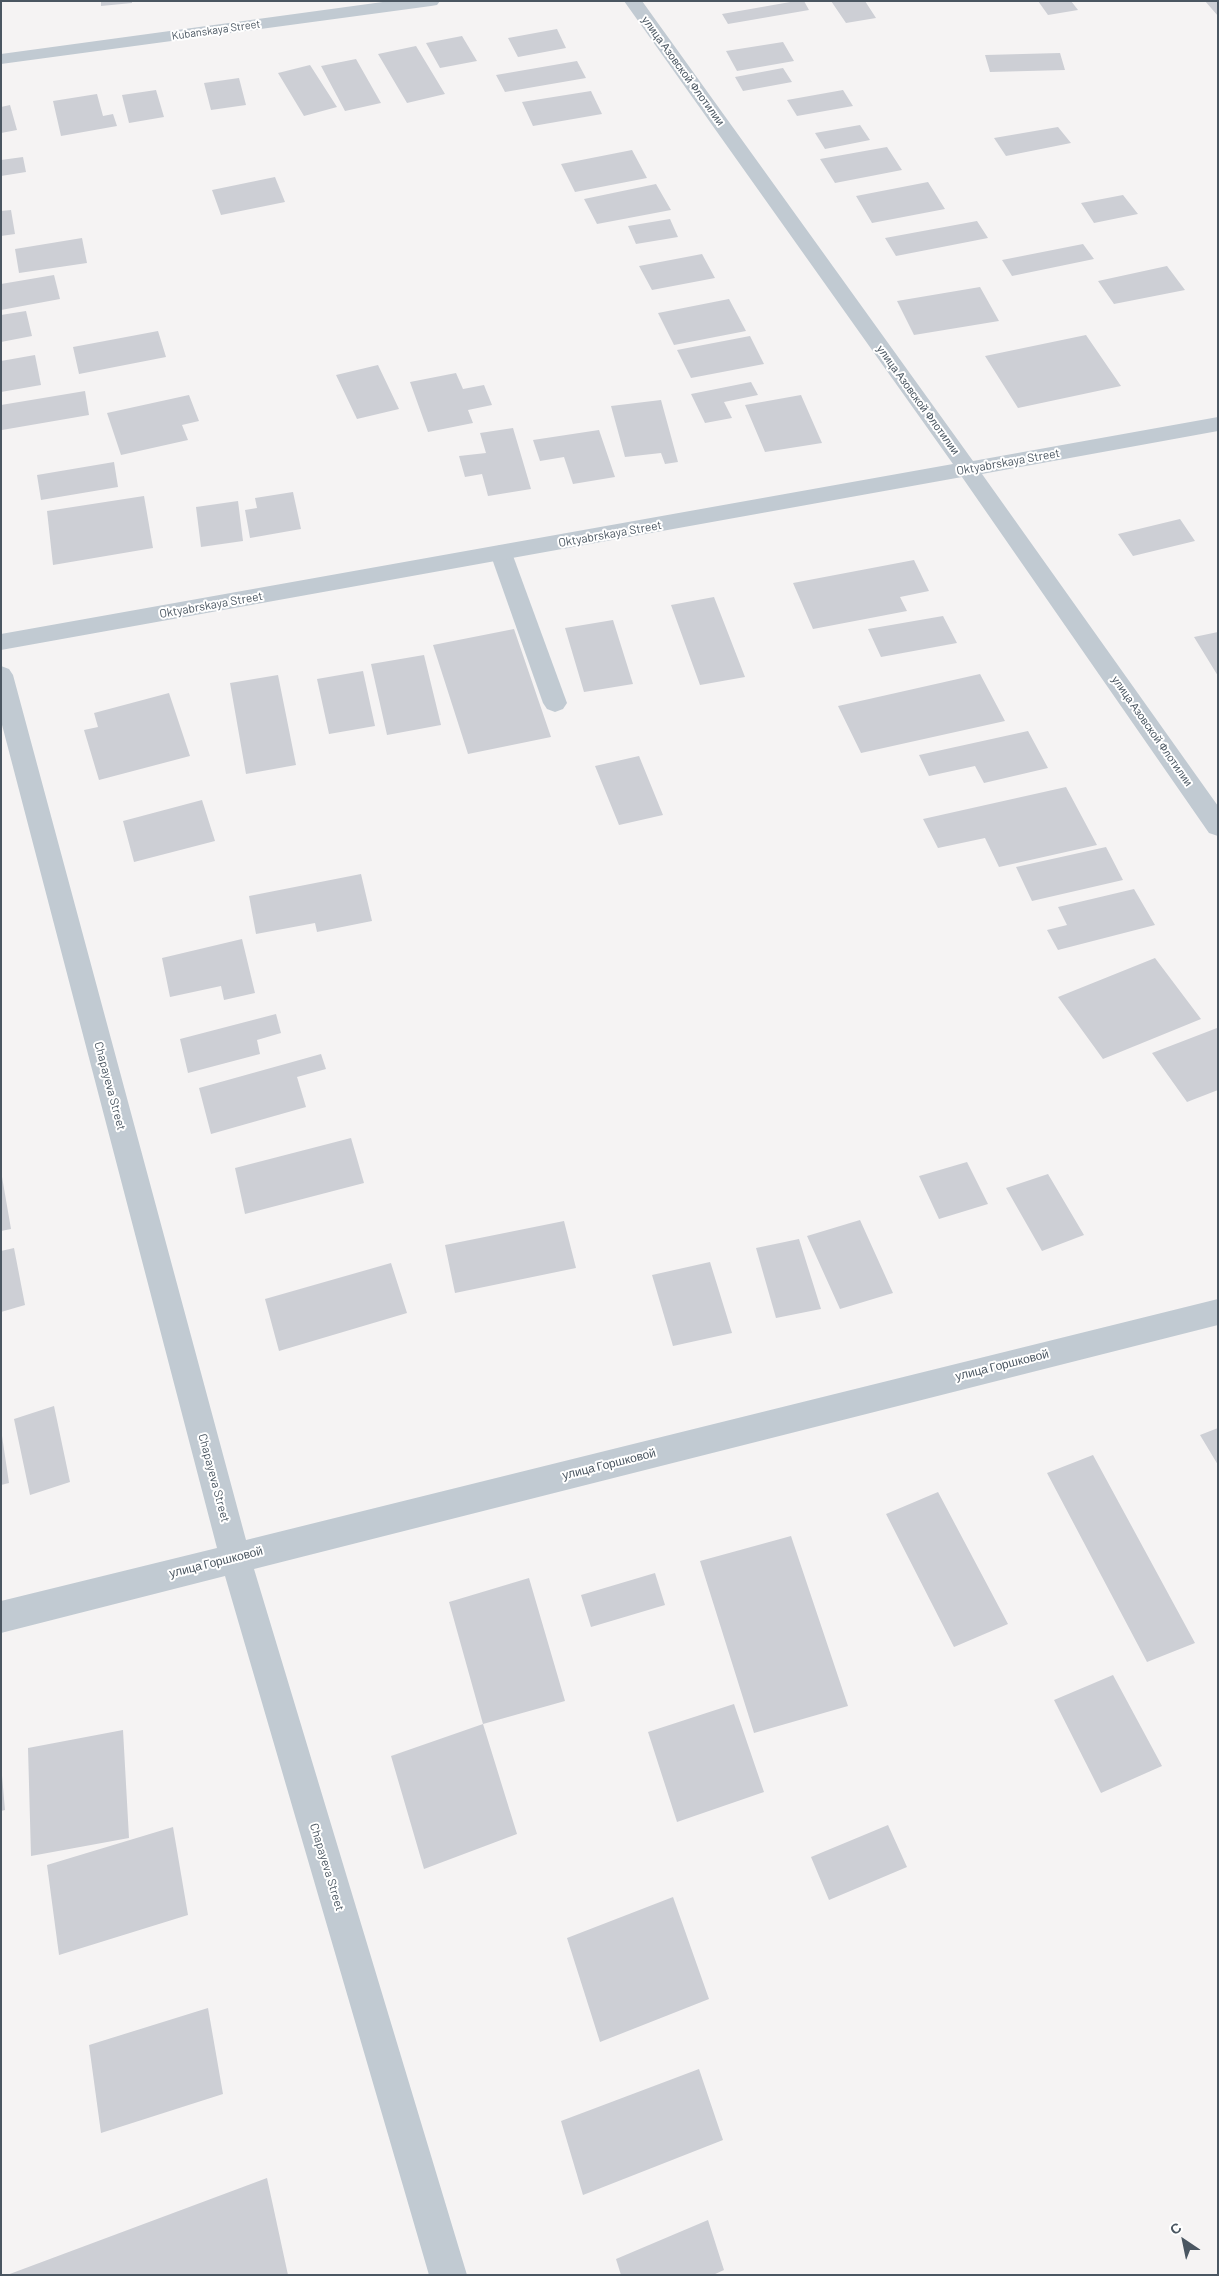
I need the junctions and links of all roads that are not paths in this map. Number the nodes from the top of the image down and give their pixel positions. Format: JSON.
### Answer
{"nodes":[{"id":1,"x":431,"y":1,"type":"edge"},
{"id":2,"x":633,"y":1,"type":"edge"},
{"id":3,"x":1,"y":59,"type":"edge"},
{"id":4,"x":1218,"y":424,"type":"edge"},
{"id":5,"x":968,"y":470,"type":"junction"},
{"id":6,"x":501,"y":553,"type":"junction"},
{"id":7,"x":1,"y":642,"type":"edge"},
{"id":8,"x":1,"y":675,"type":"edge"},
{"id":9,"x":555,"y":703,"type":"dead end"},
{"id":10,"x":1218,"y":826,"type":"edge"},
{"id":11,"x":1218,"y":1312,"type":"edge"},
{"id":12,"x":235,"y":1557,"type":"junction"},
{"id":13,"x":1,"y":1617,"type":"edge"},
{"id":14,"x":448,"y":2275,"type":"edge"}],
"edges":[{"from":1,"to":3,"type":"street","name":"Kubanskaya Street"},
{"from":2,"to":5,"type":"street","name":"улица Азовской Флотилии"},
{"from":4,"to":5,"type":"street","name":"Oktyabrskaya Street"},
{"from":5,"to":6,"type":"street","name":"Oktyabrskaya Street"},
{"from":5,"to":10,"type":"street","name":"улица Азовской Флотилии"},
{"from":6,"to":7,"type":"street","name":"Oktyabrskaya Street"},
{"from":6,"to":9,"type":"street"},
{"from":8,"to":12,"type":"street","name":"Chapayeva Street"},
{"from":11,"to":12,"type":"street","name":"улица Горшковой"},
{"from":12,"to":13,"type":"street","name":"улица Горшковой"},
{"from":12,"to":14,"type":"street","name":"Chapayeva Street"}]}
